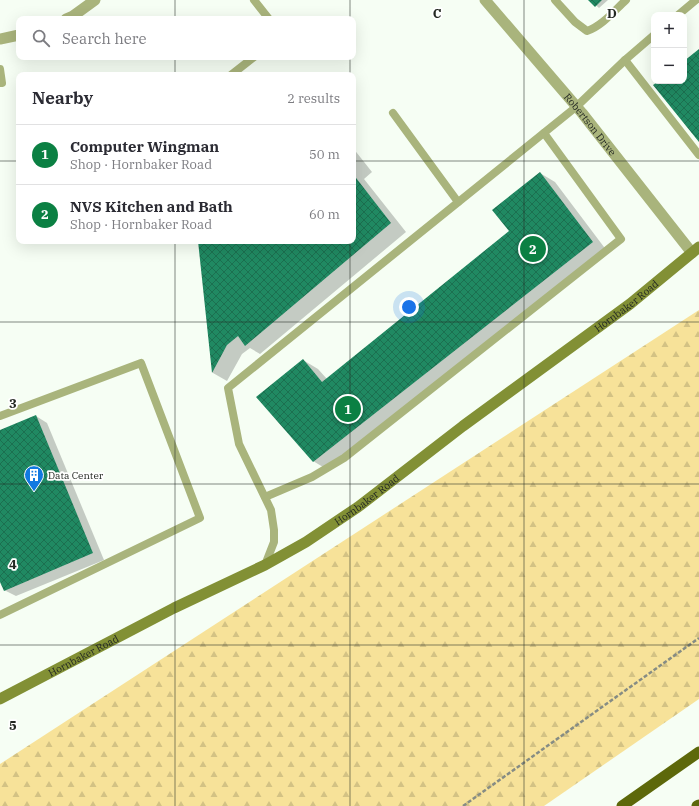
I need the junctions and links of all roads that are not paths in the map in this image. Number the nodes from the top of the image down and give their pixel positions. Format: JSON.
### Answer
{"nodes":[{"id":1,"x":95,"y":0,"type":"edge"},
{"id":2,"x":254,"y":0,"type":"edge"},
{"id":3,"x":485,"y":0,"type":"edge"},
{"id":4,"x":555,"y":0,"type":"edge"},
{"id":5,"x":626,"y":0,"type":"edge"},
{"id":6,"x":696,"y":0,"type":"edge"},
{"id":7,"x":682,"y":12,"type":"edge"},
{"id":8,"x":73,"y":16,"type":"edge"},
{"id":9,"x":267,"y":16,"type":"edge"},
{"id":10,"x":16,"y":36,"type":"edge"},
{"id":11,"x":651,"y":38,"type":"edge"},
{"id":12,"x":0,"y":40,"type":"edge"},
{"id":13,"x":250,"y":60,"type":"edge"},
{"id":14,"x":625,"y":60,"type":"junction"},
{"id":15,"x":0,"y":69,"type":"edge"},
{"id":16,"x":235,"y":72,"type":"edge"},
{"id":17,"x":0,"y":83,"type":"edge"},
{"id":18,"x":576,"y":107,"type":"junction"},
{"id":19,"x":393,"y":113,"type":"dead end"},
{"id":20,"x":544,"y":133,"type":"junction"},
{"id":21,"x":699,"y":155,"type":"edge"},
{"id":22,"x":458,"y":202,"type":"junction"},
{"id":23,"x":695,"y":250,"type":"edge"},
{"id":24,"x":0,"y":416,"type":"edge"},
{"id":25,"x":265,"y":497,"type":"junction"},
{"id":26,"x":265,"y":565,"type":"junction"},
{"id":27,"x":0,"y":615,"type":"edge"},
{"id":28,"x":0,"y":699,"type":"edge"},
{"id":29,"x":699,"y":752,"type":"edge"},
{"id":30,"x":622,"y":806,"type":"edge"}],
"edges":[{"from":1,"to":8,"type":"street"},
{"from":2,"to":9,"type":"lane"},
{"from":3,"to":18,"type":"street","name":"Robertson Drive"},
{"from":4,"to":5,"type":"lane"},
{"from":6,"to":7,"type":"lane"},
{"from":10,"to":12,"type":"street"},
{"from":11,"to":14,"type":"lane"},
{"from":13,"to":16,"type":"lane"},
{"from":14,"to":18,"type":"lane"},
{"from":14,"to":21,"type":"lane"},
{"from":15,"to":17,"type":"lane"},
{"from":18,"to":20,"type":"lane"},
{"from":18,"to":23,"type":"street","name":"Robertson Drive"},
{"from":19,"to":22,"type":"lane"},
{"from":20,"to":22,"type":"lane"},
{"from":20,"to":25,"type":"lane"},
{"from":22,"to":25,"type":"lane"},
{"from":23,"to":26,"type":"main road","name":"Hornbaker Road"},
{"from":24,"to":27,"type":"lane"},
{"from":25,"to":26,"type":"lane"},
{"from":26,"to":28,"type":"main road","name":"Hornbaker Road"},
{"from":29,"to":30,"type":"highway"}]}
